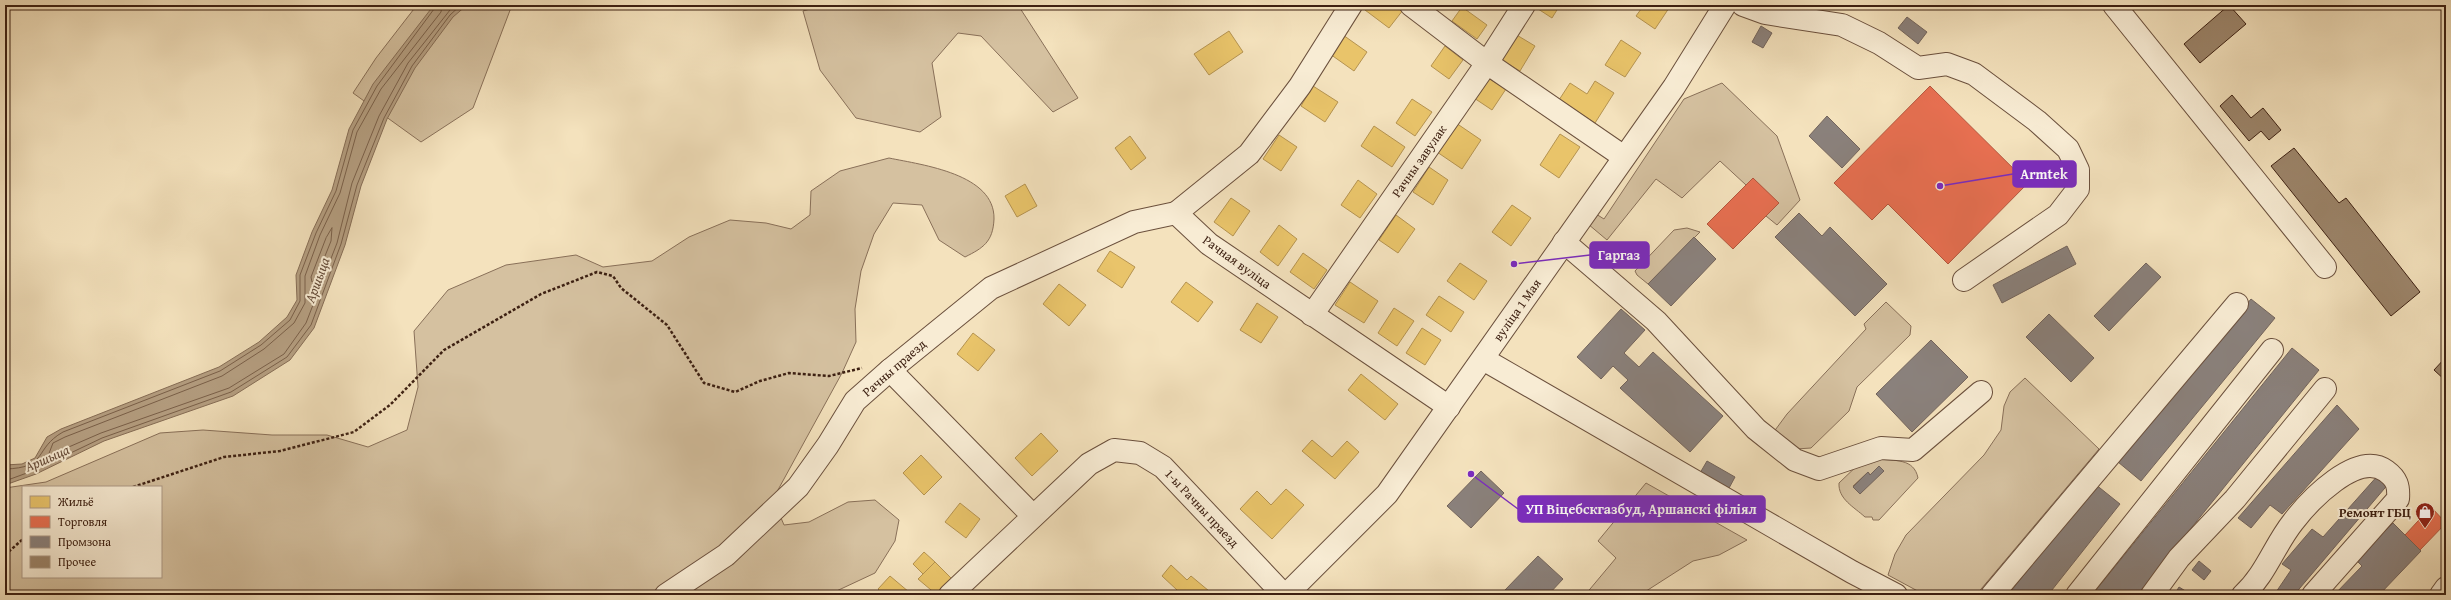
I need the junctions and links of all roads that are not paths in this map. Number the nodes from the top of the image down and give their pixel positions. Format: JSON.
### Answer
{"nodes":[{"id":1,"x":1351,"y":5,"type":"edge"},
{"id":2,"x":1411,"y":5,"type":"edge"},
{"id":3,"x":1524,"y":5,"type":"edge"},
{"id":4,"x":1725,"y":5,"type":"edge"},
{"id":5,"x":1743,"y":5,"type":"edge"},
{"id":6,"x":2114,"y":5,"type":"edge"},
{"id":7,"x":1487,"y":63,"type":"junction"},
{"id":8,"x":1624,"y":157,"type":"junction"},
{"id":9,"x":1176,"y":213,"type":"junction"},
{"id":10,"x":1564,"y":242,"type":"junction"},
{"id":11,"x":2325,"y":267,"type":"dead end"},
{"id":12,"x":1964,"y":280,"type":"dead end"},
{"id":13,"x":2236,"y":304,"type":"dead end"},
{"id":14,"x":1312,"y":315,"type":"junction"},
{"id":15,"x":2272,"y":350,"type":"dead end"},
{"id":16,"x":1483,"y":359,"type":"junction"},
{"id":17,"x":890,"y":370,"type":"junction"},
{"id":18,"x":2325,"y":389,"type":"dead end"},
{"id":19,"x":1981,"y":392,"type":"dead end"},
{"id":20,"x":1449,"y":407,"type":"junction"},
{"id":21,"x":1033,"y":516,"type":"junction"},
{"id":22,"x":2446,"y":588,"type":"edge"},
{"id":23,"x":666,"y":595,"type":"edge"},
{"id":24,"x":950,"y":595,"type":"edge"},
{"id":25,"x":1285,"y":595,"type":"edge"},
{"id":26,"x":1896,"y":595,"type":"edge"},
{"id":27,"x":1992,"y":595,"type":"edge"},
{"id":28,"x":2077,"y":595,"type":"edge"},
{"id":29,"x":2152,"y":595,"type":"edge"},
{"id":30,"x":2243,"y":595,"type":"edge"},
{"id":31,"x":2313,"y":595,"type":"edge"},
{"id":32,"x":2441,"y":595,"type":"edge"}],
"edges":[{"from":1,"to":9,"type":"street"},
{"from":2,"to":7,"type":"street"},
{"from":3,"to":7,"type":"street","name":"Рачны завулак"},
{"from":4,"to":8,"type":"street","name":"вуліца 1 Мая"},
{"from":5,"to":12,"type":"street"},
{"from":6,"to":11,"type":"street"},
{"from":7,"to":8,"type":"street"},
{"from":7,"to":14,"type":"street","name":"Рачны завулак"},
{"from":8,"to":10,"type":"street","name":"вуліца 1 Мая"},
{"from":9,"to":14,"type":"street","name":"Рачная вуліца"},
{"from":9,"to":17,"type":"street","name":"Рачны праезд"},
{"from":10,"to":16,"type":"street","name":"вуліца 1 Мая"},
{"from":10,"to":19,"type":"street"},
{"from":13,"to":27,"type":"street"},
{"from":14,"to":20,"type":"street","name":"Рачная вуліца"},
{"from":15,"to":28,"type":"street"},
{"from":16,"to":20,"type":"street","name":"вуліца 1 Мая"},
{"from":16,"to":26,"type":"street"},
{"from":17,"to":21,"type":"street"},
{"from":17,"to":23,"type":"street","name":"Рачны праезд"},
{"from":18,"to":29,"type":"street"},
{"from":20,"to":25,"type":"street","name":"вуліца 1 Мая"},
{"from":21,"to":24,"type":"street","name":"1-ы Рачны праезд"},
{"from":21,"to":25,"type":"street","name":"1-ы Рачны праезд"},
{"from":22,"to":32,"type":"street"},
{"from":30,"to":31,"type":"street"}]}
